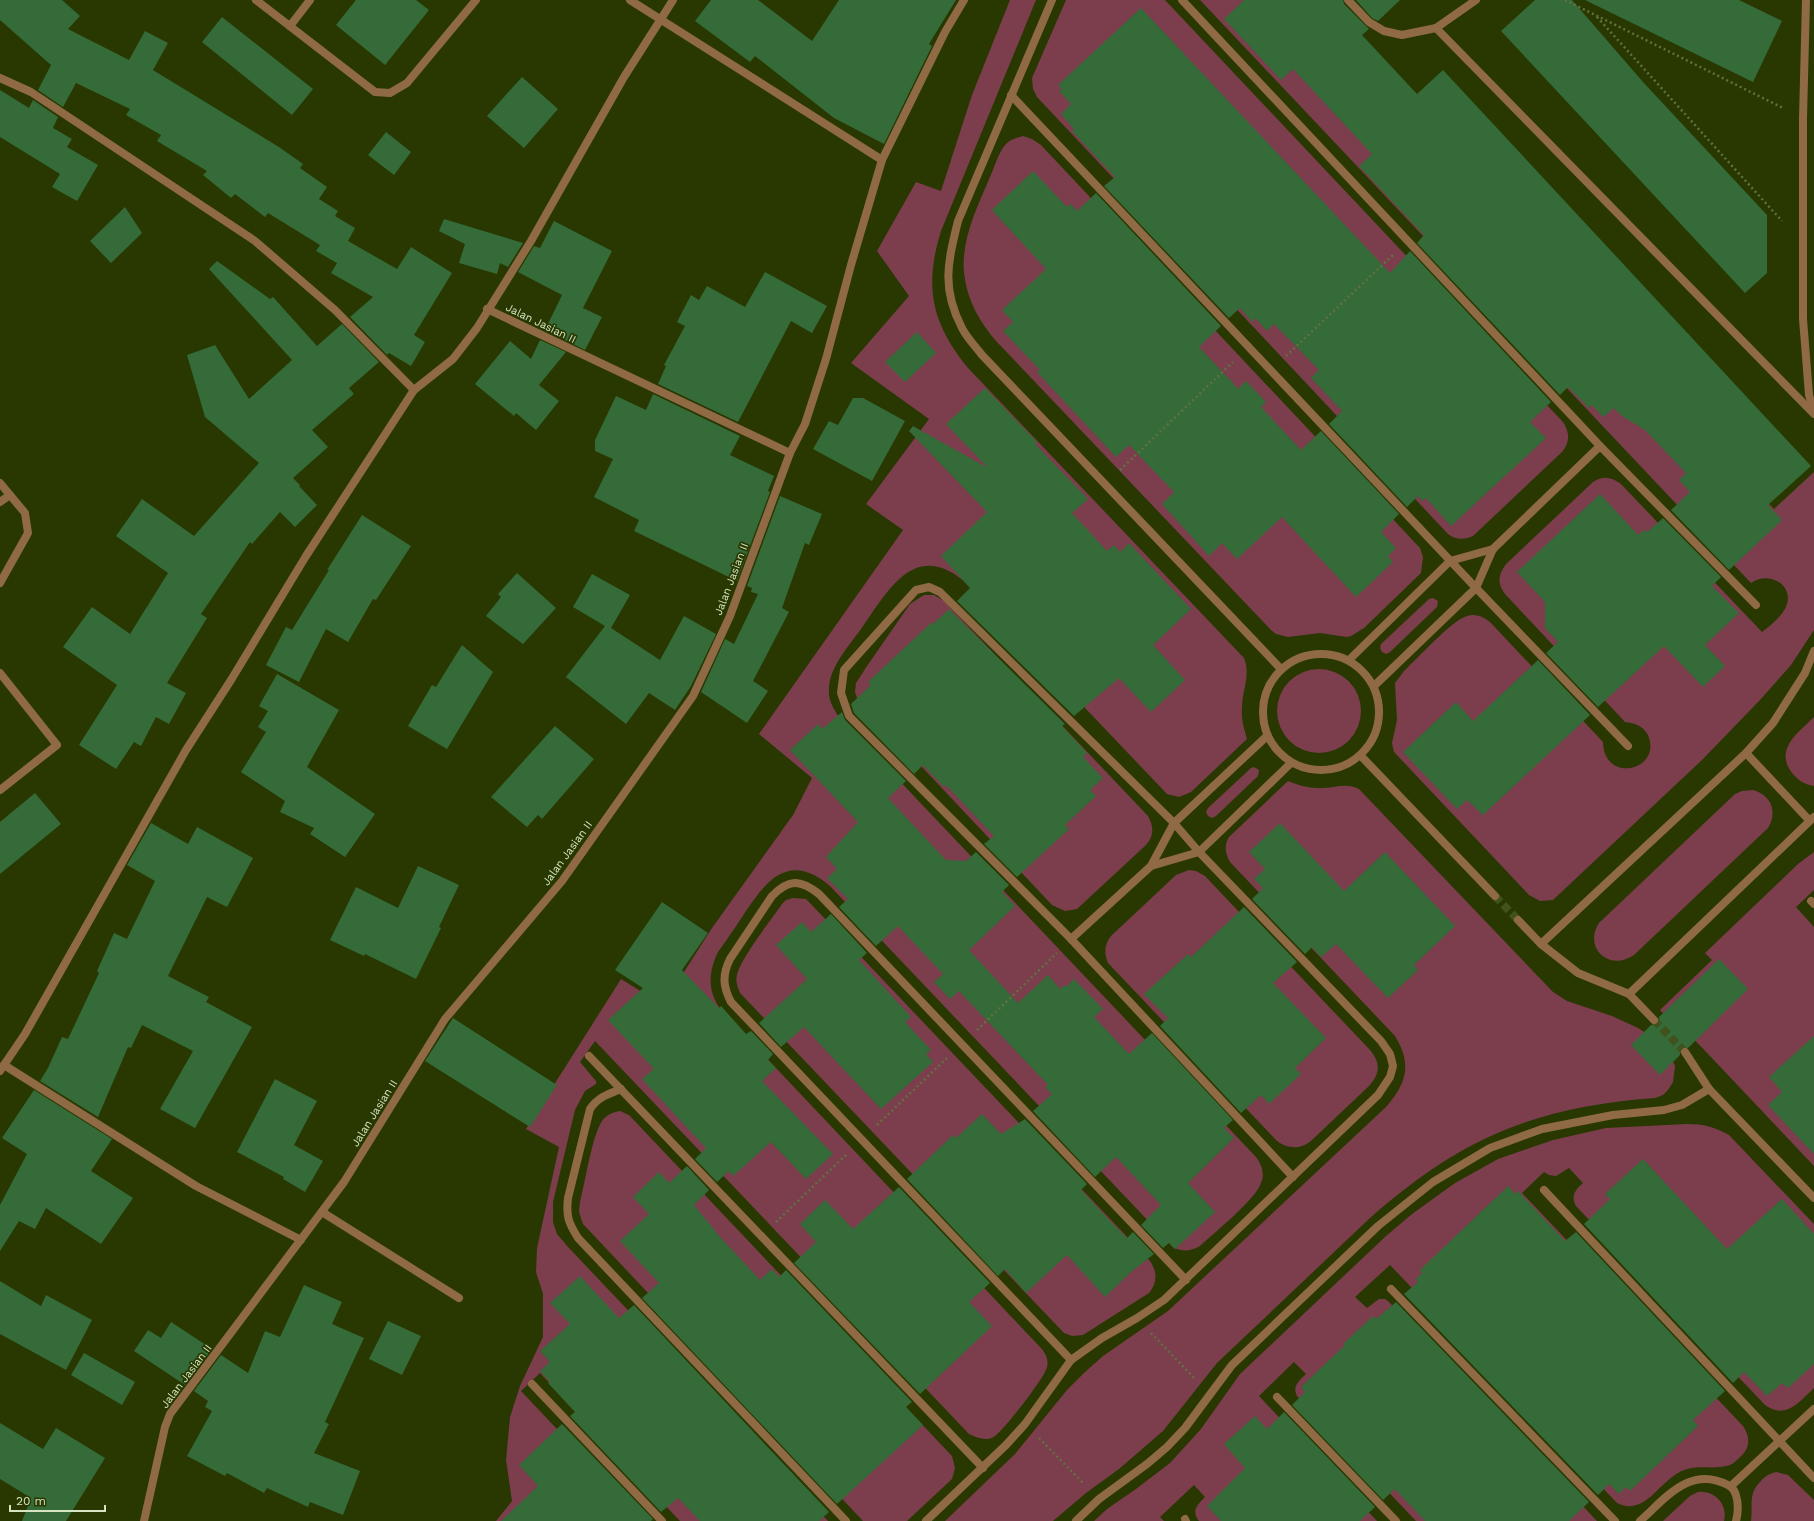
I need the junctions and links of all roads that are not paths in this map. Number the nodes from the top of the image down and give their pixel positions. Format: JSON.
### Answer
{"nodes":[{"id":1,"x":256,"y":0,"type":"edge"},
{"id":2,"x":310,"y":0,"type":"edge"},
{"id":3,"x":476,"y":0,"type":"edge"},
{"id":4,"x":630,"y":0,"type":"edge"},
{"id":5,"x":673,"y":0,"type":"edge"},
{"id":6,"x":964,"y":0,"type":"edge"},
{"id":7,"x":1052,"y":0,"type":"edge"},
{"id":8,"x":1182,"y":0,"type":"edge"},
{"id":9,"x":1348,"y":0,"type":"edge"},
{"id":10,"x":1476,"y":0,"type":"edge"},
{"id":11,"x":1806,"y":0,"type":"edge"},
{"id":12,"x":660,"y":19,"type":"junction"},
{"id":13,"x":290,"y":26,"type":"junction"},
{"id":14,"x":1436,"y":28,"type":"junction"},
{"id":15,"x":0,"y":78,"type":"edge"},
{"id":16,"x":1011,"y":95,"type":"junction"},
{"id":17,"x":882,"y":160,"type":"junction"},
{"id":18,"x":487,"y":309,"type":"junction"},
{"id":19,"x":414,"y":390,"type":"junction"},
{"id":20,"x":1814,"y":411,"type":"edge"},
{"id":21,"x":1814,"y":414,"type":"edge"},
{"id":22,"x":1600,"y":446,"type":"junction"},
{"id":23,"x":790,"y":453,"type":"junction"},
{"id":24,"x":0,"y":483,"type":"edge"},
{"id":25,"x":10,"y":495,"type":"junction"},
{"id":26,"x":0,"y":502,"type":"edge"},
{"id":27,"x":1493,"y":549,"type":"junction"},
{"id":28,"x":1450,"y":561,"type":"junction"},
{"id":29,"x":0,"y":583,"type":"edge"},
{"id":30,"x":1476,"y":588,"type":"junction"},
{"id":31,"x":1756,"y":606,"type":"dead end"},
{"id":32,"x":1814,"y":651,"type":"edge"},
{"id":33,"x":1349,"y":660,"type":"junction"},
{"id":34,"x":1281,"y":669,"type":"junction"},
{"id":35,"x":0,"y":673,"type":"edge"},
{"id":36,"x":1374,"y":686,"type":"junction"},
{"id":37,"x":1267,"y":736,"type":"junction"},
{"id":38,"x":1628,"y":746,"type":"dead end"},
{"id":39,"x":1746,"y":753,"type":"junction"},
{"id":40,"x":1361,"y":756,"type":"junction"},
{"id":41,"x":1291,"y":763,"type":"junction"},
{"id":42,"x":0,"y":790,"type":"edge"},
{"id":43,"x":1812,"y":818,"type":"edge"},
{"id":44,"x":1174,"y":823,"type":"junction"},
{"id":45,"x":1199,"y":852,"type":"junction"},
{"id":46,"x":1151,"y":866,"type":"junction"},
{"id":47,"x":1495,"y":896,"type":"tunnel mouth"},
{"id":48,"x":1518,"y":920,"type":"tunnel mouth"},
{"id":49,"x":1071,"y":939,"type":"junction"},
{"id":50,"x":1541,"y":944,"type":"junction"},
{"id":51,"x":1629,"y":994,"type":"junction"},
{"id":52,"x":1654,"y":1020,"type":"tunnel mouth"},
{"id":53,"x":1685,"y":1052,"type":"tunnel mouth"},
{"id":54,"x":589,"y":1056,"type":"dead end"},
{"id":55,"x":2,"y":1068,"type":"edge"},
{"id":56,"x":621,"y":1089,"type":"junction"},
{"id":57,"x":1709,"y":1089,"type":"junction"},
{"id":58,"x":1293,"y":1177,"type":"junction"},
{"id":59,"x":1544,"y":1190,"type":"dead end"},
{"id":60,"x":1814,"y":1198,"type":"edge"},
{"id":61,"x":322,"y":1212,"type":"junction"},
{"id":62,"x":301,"y":1240,"type":"junction"},
{"id":63,"x":1186,"y":1280,"type":"junction"},
{"id":64,"x":1391,"y":1289,"type":"dead end"},
{"id":65,"x":459,"y":1298,"type":"dead end"},
{"id":66,"x":1071,"y":1360,"type":"junction"},
{"id":67,"x":532,"y":1384,"type":"dead end"},
{"id":68,"x":1277,"y":1397,"type":"dead end"},
{"id":69,"x":1814,"y":1409,"type":"edge"},
{"id":70,"x":1780,"y":1441,"type":"junction"},
{"id":71,"x":983,"y":1468,"type":"junction"},
{"id":72,"x":1814,"y":1478,"type":"edge"},
{"id":73,"x":1731,"y":1486,"type":"junction"},
{"id":74,"x":144,"y":1521,"type":"edge"},
{"id":75,"x":662,"y":1521,"type":"edge"},
{"id":76,"x":846,"y":1521,"type":"edge"},
{"id":77,"x":926,"y":1521,"type":"edge"},
{"id":78,"x":1076,"y":1521,"type":"edge"},
{"id":79,"x":1396,"y":1521,"type":"edge"},
{"id":80,"x":1615,"y":1521,"type":"edge"},
{"id":81,"x":1640,"y":1521,"type":"edge"},
{"id":82,"x":1736,"y":1521,"type":"edge"}],
"edges":[{"from":1,"to":13,"type":"street"},
{"from":2,"to":13,"type":"street"},
{"from":3,"to":13,"type":"street"},
{"from":4,"to":12,"type":"street"},
{"from":5,"to":12,"type":"street"},
{"from":6,"to":17,"type":"street"},
{"from":7,"to":16,"type":"street"},
{"from":8,"to":22,"type":"street"},
{"from":9,"to":14,"type":"street"},
{"from":10,"to":14,"type":"street"},
{"from":11,"to":20,"type":"street"},
{"from":12,"to":17,"type":"street"},
{"from":12,"to":18,"type":"street"},
{"from":14,"to":21,"type":"street"},
{"from":15,"to":19,"type":"street"},
{"from":16,"to":28,"type":"street"},
{"from":16,"to":34,"type":"street"},
{"from":17,"to":23,"type":"street"},
{"from":18,"to":19,"type":"street"},
{"from":18,"to":23,"type":"street","name":"Jalan Jasian II"},
{"from":19,"to":55,"type":"street"},
{"from":22,"to":27,"type":"street"},
{"from":22,"to":31,"type":"street"},
{"from":23,"to":61,"type":"street","name":"Jalan Jasian II"},
{"from":24,"to":25,"type":"street"},
{"from":25,"to":26,"type":"street"},
{"from":25,"to":29,"type":"street"},
{"from":27,"to":28,"type":"street"},
{"from":27,"to":30,"type":"street"},
{"from":28,"to":30,"type":"street"},
{"from":28,"to":33,"type":"street"},
{"from":30,"to":36,"type":"street"},
{"from":30,"to":38,"type":"street"},
{"from":32,"to":39,"type":"street"},
{"from":33,"to":34,"type":"street"},
{"from":33,"to":36,"type":"street"},
{"from":34,"to":37,"type":"street"},
{"from":35,"to":42,"type":"street"},
{"from":36,"to":40,"type":"street"},
{"from":37,"to":41,"type":"street"},
{"from":37,"to":44,"type":"street"},
{"from":39,"to":43,"type":"street"},
{"from":39,"to":50,"type":"street"},
{"from":40,"to":41,"type":"street"},
{"from":40,"to":47,"type":"street"},
{"from":41,"to":45,"type":"street"},
{"from":43,"to":51,"type":"street"},
{"from":44,"to":45,"type":"street"},
{"from":44,"to":46,"type":"street"},
{"from":44,"to":49,"type":"street"},
{"from":45,"to":46,"type":"street"},
{"from":45,"to":58,"type":"street"},
{"from":46,"to":49,"type":"street"},
{"from":48,"to":50,"type":"street"},
{"from":49,"to":58,"type":"street"},
{"from":50,"to":51,"type":"street"},
{"from":51,"to":52,"type":"street"},
{"from":53,"to":57,"type":"street"},
{"from":54,"to":56,"type":"street"},
{"from":55,"to":62,"type":"street"},
{"from":56,"to":71,"type":"street"},
{"from":56,"to":76,"type":"street"},
{"from":57,"to":60,"type":"street"},
{"from":57,"to":78,"type":"street"},
{"from":58,"to":63,"type":"street"},
{"from":59,"to":70,"type":"street"},
{"from":61,"to":62,"type":"street","name":"Jalan Jasian II"},
{"from":61,"to":65,"type":"street"},
{"from":62,"to":74,"type":"street","name":"Jalan Jasian II"},
{"from":63,"to":66,"type":"street"},
{"from":63,"to":66,"type":"street"},
{"from":64,"to":80,"type":"street"},
{"from":66,"to":71,"type":"street"},
{"from":67,"to":75,"type":"street"},
{"from":68,"to":79,"type":"street"},
{"from":69,"to":70,"type":"street"},
{"from":70,"to":72,"type":"street"},
{"from":70,"to":73,"type":"street"},
{"from":71,"to":77,"type":"street"},
{"from":73,"to":81,"type":"street"},
{"from":73,"to":82,"type":"street"}]}
